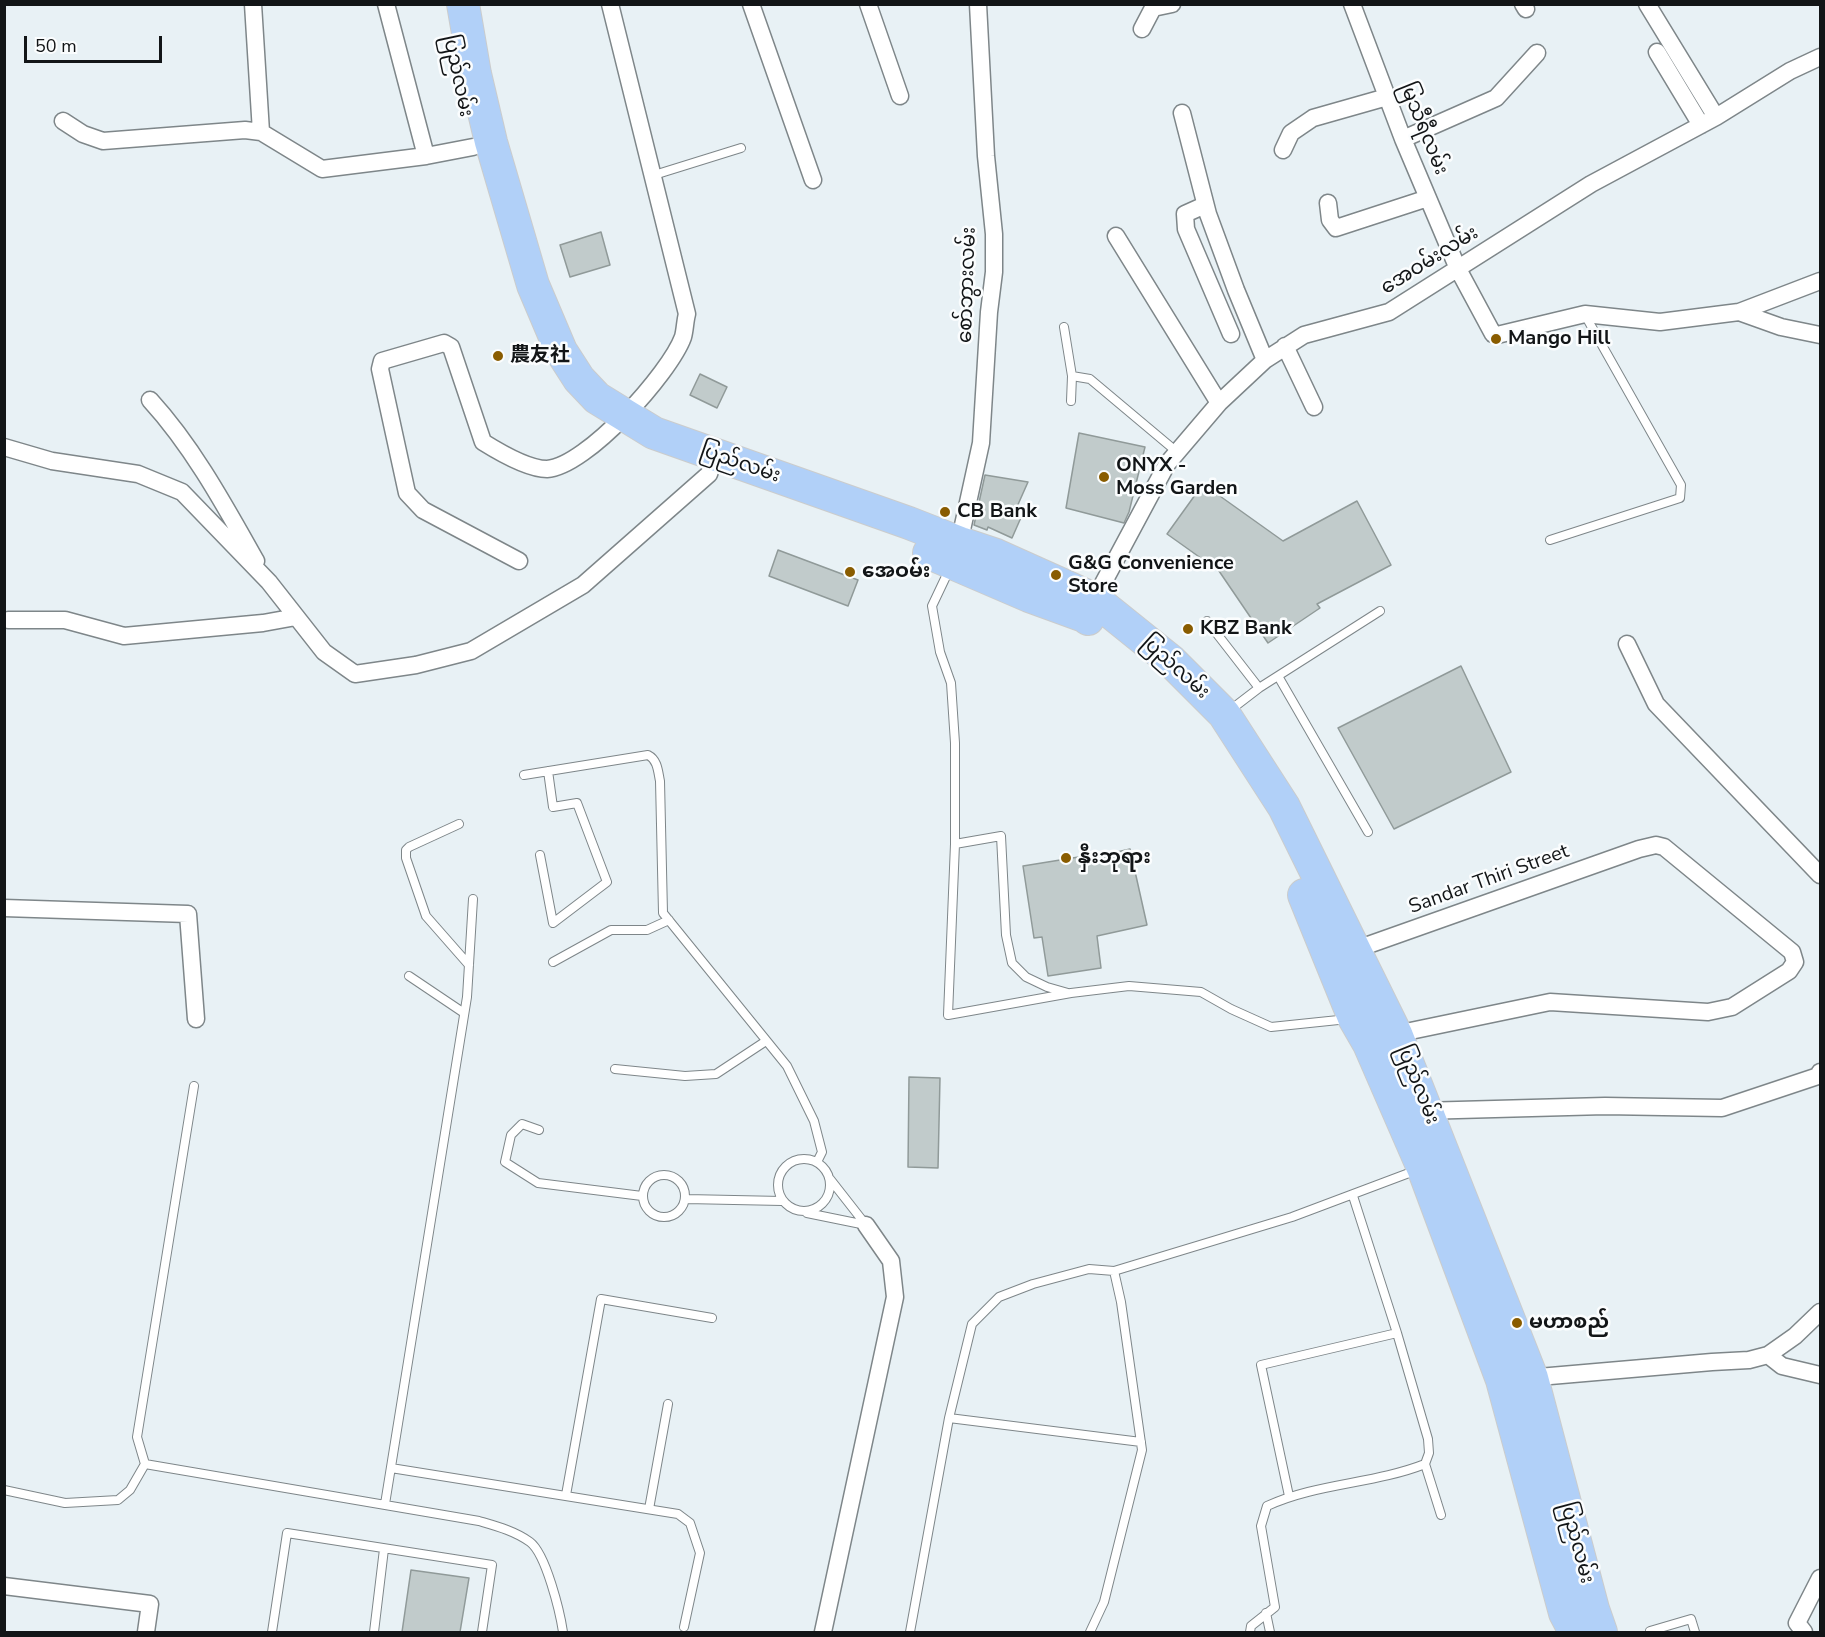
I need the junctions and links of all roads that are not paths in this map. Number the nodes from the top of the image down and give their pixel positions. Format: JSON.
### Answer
{"nodes":[{"id":1,"x":253,"y":4,"type":"edge"},
{"id":2,"x":386,"y":4,"type":"edge"},
{"id":3,"x":443,"y":4,"type":"edge"},
{"id":4,"x":463,"y":4,"type":"edge"},
{"id":5,"x":610,"y":4,"type":"edge"},
{"id":6,"x":751,"y":4,"type":"edge"},
{"id":7,"x":868,"y":4,"type":"edge"},
{"id":8,"x":978,"y":4,"type":"edge"},
{"id":9,"x":1172,"y":4,"type":"edge"},
{"id":10,"x":1352,"y":4,"type":"edge"},
{"id":11,"x":1647,"y":4,"type":"edge"},
{"id":12,"x":1142,"y":29,"type":"dead end"},
{"id":13,"x":1657,"y":52,"type":"dead end"},
{"id":14,"x":1537,"y":53,"type":"dead end"},
{"id":15,"x":1821,"y":57,"type":"edge"},
{"id":16,"x":900,"y":96,"type":"dead end"},
{"id":17,"x":1386,"y":97,"type":"junction"},
{"id":18,"x":1182,"y":113,"type":"dead end"},
{"id":19,"x":1716,"y":117,"type":"junction"},
{"id":20,"x":63,"y":121,"type":"dead end"},
{"id":21,"x":1701,"y":125,"type":"junction"},
{"id":22,"x":261,"y":132,"type":"junction"},
{"id":23,"x":1403,"y":139,"type":"junction"},
{"id":24,"x":472,"y":147,"type":"junction"},
{"id":25,"x":741,"y":148,"type":"dead end"},
{"id":26,"x":1283,"y":150,"type":"dead end"},
{"id":27,"x":426,"y":156,"type":"junction"},
{"id":28,"x":651,"y":176,"type":"junction"},
{"id":29,"x":813,"y":180,"type":"dead end"},
{"id":30,"x":1428,"y":198,"type":"junction"},
{"id":31,"x":1328,"y":203,"type":"dead end"},
{"id":32,"x":1205,"y":204,"type":"junction"},
{"id":33,"x":1116,"y":236,"type":"dead end"},
{"id":34,"x":1458,"y":269,"type":"junction"},
{"id":35,"x":1821,"y":281,"type":"edge"},
{"id":36,"x":1739,"y":312,"type":"junction"},
{"id":37,"x":1585,"y":314,"type":"junction"},
{"id":38,"x":1064,"y":327,"type":"dead end"},
{"id":39,"x":1231,"y":334,"type":"dead end"},
{"id":40,"x":1821,"y":336,"type":"edge"},
{"id":41,"x":1285,"y":346,"type":"junction"},
{"id":42,"x":1264,"y":360,"type":"junction"},
{"id":43,"x":1072,"y":376,"type":"junction"},
{"id":44,"x":150,"y":400,"type":"dead end"},
{"id":45,"x":1071,"y":401,"type":"dead end"},
{"id":46,"x":1219,"y":403,"type":"junction"},
{"id":47,"x":1314,"y":407,"type":"dead end"},
{"id":48,"x":618,"y":423,"type":"junction"},
{"id":49,"x":4,"y":447,"type":"edge"},
{"id":50,"x":1177,"y":452,"type":"junction"},
{"id":51,"x":712,"y":465,"type":"junction"},
{"id":52,"x":1550,"y":540,"type":"dead end"},
{"id":53,"x":956,"y":553,"type":"junction"},
{"id":54,"x":519,"y":561,"type":"dead end"},
{"id":55,"x":269,"y":582,"type":"junction"},
{"id":56,"x":1089,"y":608,"type":"junction"},
{"id":57,"x":1380,"y":611,"type":"dead end"},
{"id":58,"x":296,"y":617,"type":"junction"},
{"id":59,"x":8,"y":620,"type":"dead end"},
{"id":60,"x":1207,"y":621,"type":"dead end"},
{"id":61,"x":1627,"y":644,"type":"dead end"},
{"id":62,"x":1278,"y":676,"type":"junction"},
{"id":63,"x":1259,"y":688,"type":"junction"},
{"id":64,"x":1224,"y":714,"type":"junction"},
{"id":65,"x":548,"y":771,"type":"junction"},
{"id":66,"x":524,"y":775,"type":"dead end"},
{"id":67,"x":459,"y":824,"type":"dead end"},
{"id":68,"x":1368,"y":832,"type":"dead end"},
{"id":69,"x":955,"y":844,"type":"junction"},
{"id":70,"x":540,"y":855,"type":"dead end"},
{"id":71,"x":1821,"y":875,"type":"edge"},
{"id":72,"x":473,"y":899,"type":"dead end"},
{"id":73,"x":4,"y":908,"type":"edge"},
{"id":74,"x":669,"y":920,"type":"junction"},
{"id":75,"x":1354,"y":950,"type":"junction"},
{"id":76,"x":553,"y":962,"type":"dead end"},
{"id":77,"x":469,"y":965,"type":"junction"},
{"id":78,"x":409,"y":976,"type":"dead end"},
{"id":79,"x":1071,"y":993,"type":"junction"},
{"id":80,"x":464,"y":1013,"type":"junction"},
{"id":81,"x":1354,"y":1018,"type":"junction"},
{"id":82,"x":196,"y":1019,"type":"dead end"},
{"id":83,"x":1396,"y":1034,"type":"junction"},
{"id":84,"x":766,"y":1041,"type":"junction"},
{"id":85,"x":615,"y":1070,"type":"dead end"},
{"id":86,"x":1821,"y":1072,"type":"edge"},
{"id":87,"x":194,"y":1086,"type":"dead end"},
{"id":88,"x":1413,"y":1112,"type":"junction"},
{"id":89,"x":539,"y":1130,"type":"dead end"},
{"id":90,"x":817,"y":1162,"type":"junction"},
{"id":91,"x":1423,"y":1168,"type":"junction"},
{"id":92,"x":830,"y":1179,"type":"junction"},
{"id":93,"x":642,"y":1196,"type":"junction"},
{"id":94,"x":1353,"y":1196,"type":"junction"},
{"id":95,"x":686,"y":1199,"type":"junction"},
{"id":96,"x":782,"y":1201,"type":"junction"},
{"id":97,"x":801,"y":1212,"type":"junction"},
{"id":98,"x":866,"y":1225,"type":"junction"},
{"id":99,"x":1114,"y":1271,"type":"junction"},
{"id":100,"x":1821,"y":1312,"type":"edge"},
{"id":101,"x":712,"y":1318,"type":"dead end"},
{"id":102,"x":1397,"y":1333,"type":"junction"},
{"id":103,"x":1768,"y":1355,"type":"junction"},
{"id":104,"x":1821,"y":1375,"type":"edge"},
{"id":105,"x":1517,"y":1379,"type":"junction"},
{"id":106,"x":668,"y":1404,"type":"dead end"},
{"id":107,"x":949,"y":1418,"type":"junction"},
{"id":108,"x":1142,"y":1442,"type":"junction"},
{"id":109,"x":145,"y":1464,"type":"junction"},
{"id":110,"x":1425,"y":1464,"type":"junction"},
{"id":111,"x":391,"y":1467,"type":"junction"},
{"id":112,"x":4,"y":1490,"type":"edge"},
{"id":113,"x":566,"y":1496,"type":"junction"},
{"id":114,"x":1288,"y":1496,"type":"junction"},
{"id":115,"x":385,"y":1504,"type":"junction"},
{"id":116,"x":649,"y":1509,"type":"junction"},
{"id":117,"x":1441,"y":1515,"type":"dead end"},
{"id":118,"x":384,"y":1549,"type":"junction"},
{"id":119,"x":1821,"y":1578,"type":"edge"},
{"id":120,"x":4,"y":1586,"type":"edge"},
{"id":121,"x":1266,"y":1613,"type":"junction"},
{"id":122,"x":684,"y":1627,"type":"dead end"},
{"id":123,"x":1650,"y":1630,"type":"dead end"},
{"id":124,"x":146,"y":1632,"type":"edge"},
{"id":125,"x":272,"y":1632,"type":"edge"},
{"id":126,"x":374,"y":1632,"type":"edge"},
{"id":127,"x":482,"y":1632,"type":"edge"},
{"id":128,"x":563,"y":1632,"type":"edge"},
{"id":129,"x":823,"y":1632,"type":"edge"},
{"id":130,"x":910,"y":1632,"type":"edge"},
{"id":131,"x":1090,"y":1632,"type":"edge"},
{"id":132,"x":1250,"y":1632,"type":"edge"},
{"id":133,"x":1270,"y":1632,"type":"edge"},
{"id":134,"x":1575,"y":1632,"type":"edge"},
{"id":135,"x":1601,"y":1632,"type":"edge"},
{"id":136,"x":1695,"y":1632,"type":"edge"},
{"id":137,"x":1804,"y":1632,"type":"edge"}],
"edges":[{"from":1,"to":22,"type":"street"},
{"from":2,"to":27,"type":"street"},
{"from":3,"to":24,"type":"highway","name":"ပြည်လမ်း"},
{"from":4,"to":48,"type":"highway","name":"ပြည်လမ်း"},
{"from":5,"to":28,"type":"street"},
{"from":6,"to":29,"type":"street"},
{"from":7,"to":16,"type":"street"},
{"from":8,"to":53,"type":"street","name":"စော်ဘွားလမ်း"},
{"from":9,"to":12,"type":"street"},
{"from":10,"to":17,"type":"street","name":"မြသီရီလမ်း"},
{"from":11,"to":19,"type":"street"},
{"from":13,"to":21,"type":"street"},
{"from":14,"to":23,"type":"street"},
{"from":15,"to":19,"type":"street","name":"အေဝမ်းလမ်း"},
{"from":17,"to":23,"type":"street","name":"မြသီရီလမ်း"},
{"from":17,"to":26,"type":"street"},
{"from":18,"to":32,"type":"street"},
{"from":19,"to":21,"type":"street","name":"အေဝမ်းလမ်း"},
{"from":20,"to":22,"type":"street"},
{"from":21,"to":34,"type":"street","name":"အေဝမ်းလမ်း"},
{"from":22,"to":27,"type":"street"},
{"from":23,"to":30,"type":"street","name":"မြသီရီလမ်း"},
{"from":24,"to":27,"type":"street"},
{"from":24,"to":48,"type":"highway","name":"ပြည်လမ်း"},
{"from":25,"to":28,"type":"lane"},
{"from":28,"to":48,"type":"street"},
{"from":30,"to":31,"type":"street"},
{"from":30,"to":34,"type":"street","name":"မြသီရီလမ်း"},
{"from":32,"to":39,"type":"street"},
{"from":32,"to":42,"type":"street"},
{"from":33,"to":46,"type":"street"},
{"from":34,"to":37,"type":"street","name":"မြသီရီလမ်း"},
{"from":34,"to":41,"type":"street","name":"အေဝမ်းလမ်း"},
{"from":35,"to":36,"type":"street"},
{"from":36,"to":37,"type":"street"},
{"from":36,"to":40,"type":"street"},
{"from":37,"to":52,"type":"lane"},
{"from":38,"to":43,"type":"lane"},
{"from":41,"to":42,"type":"street","name":"အေဝမ်းလမ်း"},
{"from":41,"to":47,"type":"street"},
{"from":42,"to":46,"type":"street","name":"အေဝမ်းလမ်း"},
{"from":43,"to":45,"type":"lane"},
{"from":43,"to":50,"type":"lane"},
{"from":44,"to":55,"type":"street"},
{"from":46,"to":50,"type":"street","name":"အေဝမ်းလမ်း"},
{"from":48,"to":51,"type":"highway","name":"ပြည်လမ်း"},
{"from":48,"to":54,"type":"street"},
{"from":49,"to":55,"type":"street"},
{"from":50,"to":56,"type":"street","name":"အေဝမ်းလမ်း"},
{"from":51,"to":53,"type":"highway","name":"ပြည်လမ်း"},
{"from":51,"to":58,"type":"street"},
{"from":53,"to":56,"type":"highway","name":"ပြည်လမ်း"},
{"from":53,"to":69,"type":"lane"},
{"from":55,"to":58,"type":"street"},
{"from":56,"to":64,"type":"highway","name":"ပြည်လမ်း"},
{"from":56,"to":81,"type":"highway","name":"ပြည်လမ်း"},
{"from":57,"to":62,"type":"lane"},
{"from":58,"to":59,"type":"street"},
{"from":60,"to":63,"type":"lane"},
{"from":61,"to":71,"type":"street"},
{"from":62,"to":63,"type":"lane"},
{"from":62,"to":68,"type":"lane"},
{"from":63,"to":64,"type":"lane"},
{"from":64,"to":75,"type":"highway","name":"ပြည်လမ်း"},
{"from":65,"to":66,"type":"lane"},
{"from":65,"to":70,"type":"lane"},
{"from":65,"to":74,"type":"lane"},
{"from":67,"to":77,"type":"lane"},
{"from":69,"to":79,"type":"lane"},
{"from":69,"to":79,"type":"lane"},
{"from":72,"to":77,"type":"lane"},
{"from":73,"to":82,"type":"street"},
{"from":74,"to":76,"type":"lane"},
{"from":74,"to":84,"type":"lane"},
{"from":75,"to":83,"type":"highway","name":"ပြည်လမ်း"},
{"from":75,"to":83,"type":"street","name":"Sandar Thiri Street"},
{"from":77,"to":80,"type":"lane"},
{"from":78,"to":80,"type":"lane"},
{"from":79,"to":81,"type":"lane"},
{"from":80,"to":111,"type":"lane"},
{"from":81,"to":88,"type":"highway","name":"ပြည်လမ်း"},
{"from":83,"to":88,"type":"highway","name":"ပြည်လမ်း"},
{"from":84,"to":85,"type":"lane"},
{"from":84,"to":90,"type":"lane"},
{"from":86,"to":88,"type":"street"},
{"from":87,"to":109,"type":"lane"},
{"from":88,"to":91,"type":"highway","name":"ပြည်လမ်း"},
{"from":88,"to":105,"type":"highway","name":"ပြည်လမ်း"},
{"from":89,"to":93,"type":"lane"},
{"from":90,"to":92,"type":"lane"},
{"from":90,"to":96,"type":"lane"},
{"from":91,"to":94,"type":"lane"},
{"from":91,"to":105,"type":"highway","name":"ပြည်လမ်း"},
{"from":92,"to":97,"type":"lane"},
{"from":92,"to":98,"type":"lane"},
{"from":93,"to":95,"type":"lane"},
{"from":93,"to":95,"type":"lane"},
{"from":94,"to":99,"type":"lane"},
{"from":94,"to":102,"type":"lane"},
{"from":95,"to":96,"type":"lane"},
{"from":96,"to":97,"type":"lane"},
{"from":97,"to":98,"type":"lane"},
{"from":98,"to":129,"type":"street"},
{"from":99,"to":107,"type":"lane"},
{"from":99,"to":108,"type":"lane"},
{"from":100,"to":103,"type":"street"},
{"from":101,"to":113,"type":"lane"},
{"from":102,"to":110,"type":"lane"},
{"from":102,"to":114,"type":"lane"},
{"from":103,"to":104,"type":"street"},
{"from":103,"to":105,"type":"street"},
{"from":105,"to":134,"type":"highway","name":"ပြည်လမ်း"},
{"from":105,"to":135,"type":"highway","name":"ပြည်လမ်း"},
{"from":106,"to":116,"type":"lane"},
{"from":107,"to":108,"type":"lane"},
{"from":107,"to":130,"type":"lane"},
{"from":108,"to":131,"type":"lane"},
{"from":109,"to":112,"type":"lane"},
{"from":109,"to":115,"type":"lane"},
{"from":110,"to":114,"type":"lane"},
{"from":110,"to":117,"type":"lane"},
{"from":111,"to":113,"type":"lane"},
{"from":111,"to":115,"type":"lane"},
{"from":113,"to":116,"type":"lane"},
{"from":114,"to":121,"type":"lane"},
{"from":115,"to":128,"type":"lane"},
{"from":116,"to":122,"type":"lane"},
{"from":118,"to":125,"type":"lane"},
{"from":118,"to":126,"type":"lane"},
{"from":118,"to":127,"type":"lane"},
{"from":119,"to":137,"type":"street"},
{"from":120,"to":124,"type":"street"},
{"from":121,"to":132,"type":"lane"},
{"from":121,"to":133,"type":"lane"},
{"from":123,"to":136,"type":"lane"}]}
